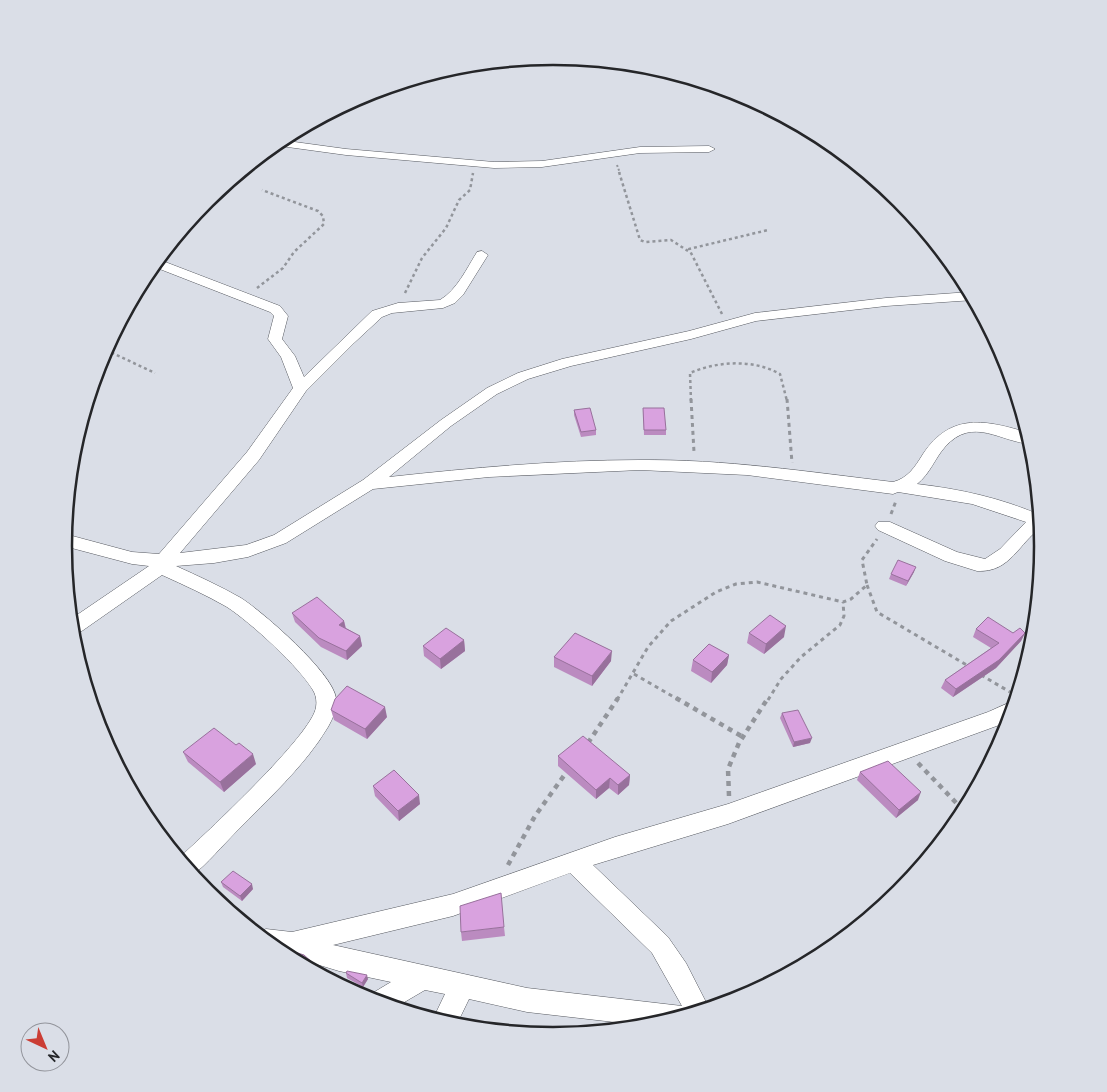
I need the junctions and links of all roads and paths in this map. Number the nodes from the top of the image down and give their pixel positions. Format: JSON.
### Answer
{"nodes":[{"id":1,"x":288,"y":144,"type":"edge"},
{"id":2,"x":708,"y":149,"type":"dead end"},
{"id":3,"x":616,"y":152,"type":"junction"},
{"id":4,"x":472,"y":162,"type":"junction"},
{"id":5,"x":262,"y":190,"type":"dead end"},
{"id":6,"x":768,"y":230,"type":"dead end"},
{"id":7,"x":688,"y":251,"type":"junction"},
{"id":8,"x":482,"y":255,"type":"dead end"},
{"id":9,"x":163,"y":266,"type":"edge"},
{"id":10,"x":964,"y":297,"type":"edge"},
{"id":11,"x":250,"y":299,"type":"junction"},
{"id":12,"x":398,"y":307,"type":"junction"},
{"id":13,"x":727,"y":323,"type":"junction"},
{"id":14,"x":113,"y":353,"type":"edge"},
{"id":15,"x":156,"y":373,"type":"dead end"},
{"id":16,"x":301,"y":388,"type":"junction"},
{"id":17,"x":1021,"y":436,"type":"edge"},
{"id":18,"x":696,"y":468,"type":"junction"},
{"id":19,"x":792,"y":476,"type":"junction"},
{"id":20,"x":369,"y":484,"type":"junction"},
{"id":21,"x":900,"y":487,"type":"junction"},
{"id":22,"x":1033,"y":519,"type":"edge"},
{"id":23,"x":884,"y":526,"type":"junction"},
{"id":24,"x":1033,"y":527,"type":"edge"},
{"id":25,"x":72,"y":542,"type":"edge"},
{"id":26,"x":161,"y":563,"type":"junction"},
{"id":27,"x":867,"y":585,"type":"junction"},
{"id":28,"x":843,"y":602,"type":"junction"},
{"id":29,"x":79,"y":623,"type":"edge"},
{"id":30,"x":634,"y":674,"type":"junction"},
{"id":31,"x":1011,"y":693,"type":"edge"},
{"id":32,"x":1004,"y":713,"type":"edge"},
{"id":33,"x":743,"y":737,"type":"junction"},
{"id":34,"x":585,"y":747,"type":"edge"},
{"id":35,"x":908,"y":750,"type":"junction"},
{"id":36,"x":568,"y":769,"type":"edge"},
{"id":37,"x":958,"y":805,"type":"edge"},
{"id":38,"x":728,"y":814,"type":"junction"},
{"id":39,"x":191,"y":862,"type":"edge"},
{"id":40,"x":574,"y":862,"type":"junction"},
{"id":41,"x":498,"y":889,"type":"junction"},
{"id":42,"x":281,"y":942,"type":"edge"},
{"id":43,"x":292,"y":944,"type":"junction"},
{"id":44,"x":420,"y":978,"type":"junction"},
{"id":45,"x":462,"y":987,"type":"junction"},
{"id":46,"x":389,"y":997,"type":"edge"},
{"id":47,"x":695,"y":1005,"type":"edge"},
{"id":48,"x":448,"y":1015,"type":"edge"},
{"id":49,"x":658,"y":1016,"type":"edge"}],
"edges":[{"from":1,"to":4,"type":"street"},
{"from":2,"to":3,"type":"street"},
{"from":3,"to":4,"type":"street"},
{"from":3,"to":7,"type":"path"},
{"from":4,"to":12,"type":"path"},
{"from":5,"to":11,"type":"path"},
{"from":6,"to":7,"type":"path"},
{"from":7,"to":13,"type":"path"},
{"from":8,"to":12,"type":"street"},
{"from":9,"to":11,"type":"street"},
{"from":10,"to":13,"type":"street"},
{"from":11,"to":16,"type":"street"},
{"from":12,"to":16,"type":"street"},
{"from":13,"to":20,"type":"street"},
{"from":14,"to":15,"type":"path"},
{"from":16,"to":26,"type":"street"},
{"from":17,"to":21,"type":"street"},
{"from":18,"to":19,"type":"street"},
{"from":18,"to":19,"type":"path"},
{"from":18,"to":20,"type":"street"},
{"from":19,"to":21,"type":"street"},
{"from":20,"to":26,"type":"street"},
{"from":21,"to":22,"type":"street"},
{"from":21,"to":23,"type":"path"},
{"from":23,"to":24,"type":"street"},
{"from":23,"to":27,"type":"path"},
{"from":25,"to":26,"type":"street"},
{"from":26,"to":29,"type":"street"},
{"from":26,"to":39,"type":"street"},
{"from":27,"to":28,"type":"path"},
{"from":27,"to":31,"type":"path"},
{"from":28,"to":30,"type":"path"},
{"from":28,"to":33,"type":"path"},
{"from":30,"to":33,"type":"path"},
{"from":30,"to":34,"type":"path"},
{"from":32,"to":35,"type":"street"},
{"from":33,"to":38,"type":"path"},
{"from":35,"to":37,"type":"path"},
{"from":35,"to":38,"type":"street"},
{"from":36,"to":41,"type":"path"},
{"from":38,"to":40,"type":"street"},
{"from":40,"to":41,"type":"street"},
{"from":40,"to":47,"type":"street"},
{"from":41,"to":43,"type":"street"},
{"from":42,"to":43,"type":"street"},
{"from":43,"to":44,"type":"street"},
{"from":44,"to":45,"type":"street"},
{"from":44,"to":46,"type":"street"},
{"from":45,"to":48,"type":"street"},
{"from":45,"to":49,"type":"street"}]}
